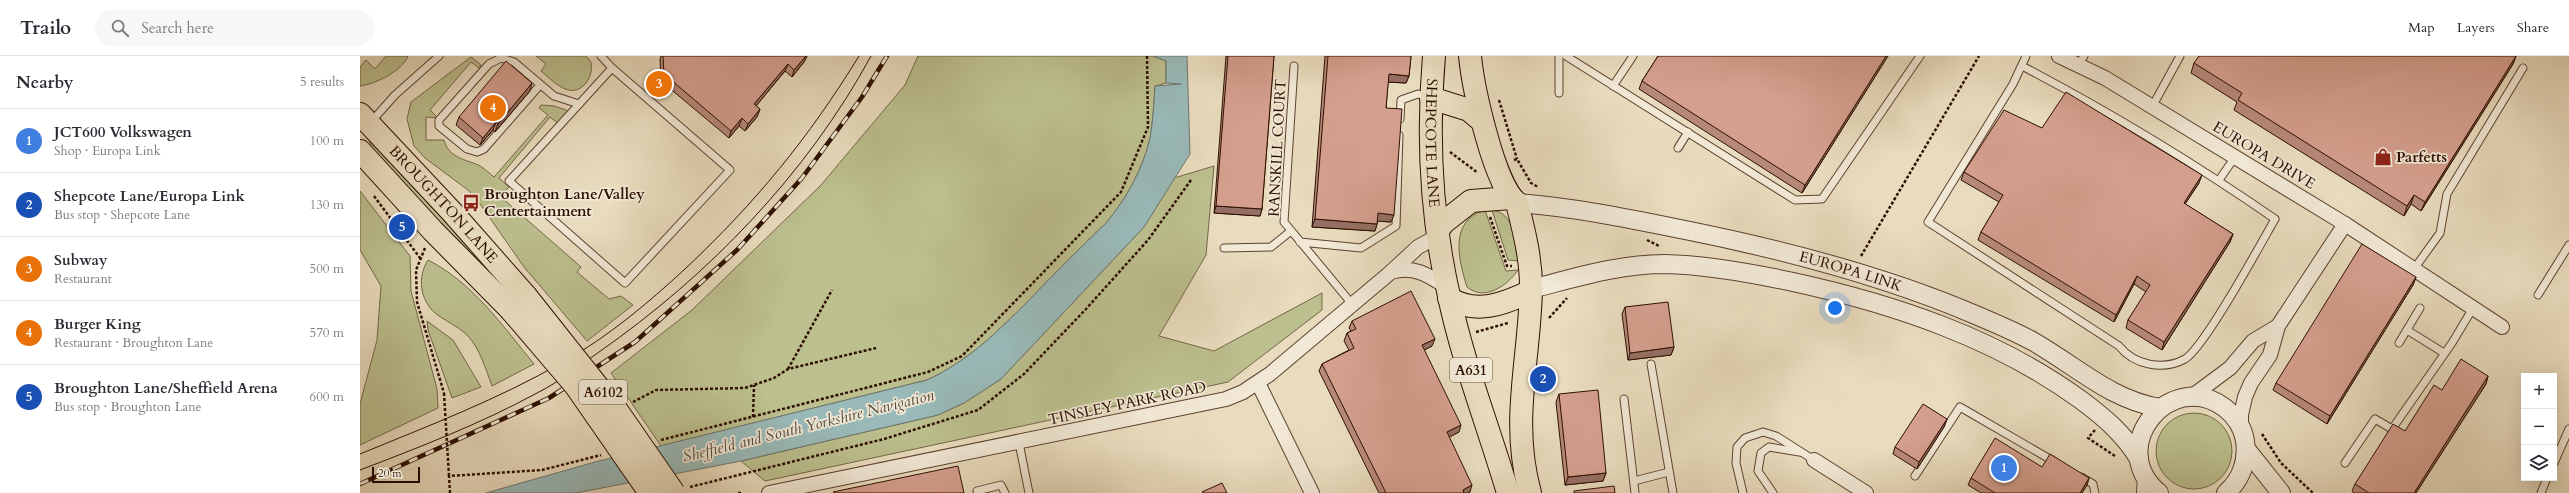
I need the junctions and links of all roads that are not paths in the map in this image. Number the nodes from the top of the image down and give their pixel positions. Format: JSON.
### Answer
{"nodes":[{"id":1,"x":438,"y":56,"type":"edge"},
{"id":2,"x":601,"y":56,"type":"edge"},
{"id":3,"x":1434,"y":56,"type":"edge"},
{"id":4,"x":1470,"y":56,"type":"edge"},
{"id":5,"x":1559,"y":56,"type":"edge"},
{"id":6,"x":1566,"y":56,"type":"edge"},
{"id":7,"x":1633,"y":56,"type":"edge"},
{"id":8,"x":1920,"y":56,"type":"edge"},
{"id":9,"x":2026,"y":56,"type":"edge"},
{"id":10,"x":2060,"y":56,"type":"edge"},
{"id":11,"x":2180,"y":56,"type":"edge"},
{"id":12,"x":2081,"y":61,"type":"edge"},
{"id":13,"x":1294,"y":66,"type":"dead end"},
{"id":14,"x":2022,"y":66,"type":"junction"},
{"id":15,"x":612,"y":68,"type":"junction"},
{"id":16,"x":2523,"y":68,"type":"dead end"},
{"id":17,"x":540,"y":85,"type":"junction"},
{"id":18,"x":1613,"y":86,"type":"junction"},
{"id":19,"x":1559,"y":93,"type":"dead end"},
{"id":20,"x":1431,"y":98,"type":"junction"},
{"id":21,"x":579,"y":104,"type":"junction"},
{"id":22,"x":2152,"y":107,"type":"junction"},
{"id":23,"x":365,"y":119,"type":"edge"},
{"id":24,"x":1482,"y":121,"type":"junction"},
{"id":25,"x":1688,"y":132,"type":"junction"},
{"id":26,"x":1678,"y":148,"type":"dead end"},
{"id":27,"x":363,"y":154,"type":"edge"},
{"id":28,"x":2235,"y":157,"type":"junction"},
{"id":29,"x":2219,"y":180,"type":"junction"},
{"id":30,"x":1514,"y":201,"type":"junction"},
{"id":31,"x":2345,"y":224,"type":"junction"},
{"id":32,"x":1291,"y":231,"type":"junction"},
{"id":33,"x":1439,"y":233,"type":"junction"},
{"id":34,"x":1300,"y":242,"type":"junction"},
{"id":35,"x":2569,"y":245,"type":"edge"},
{"id":36,"x":1224,"y":248,"type":"dead end"},
{"id":37,"x":2414,"y":269,"type":"junction"},
{"id":38,"x":1391,"y":272,"type":"junction"},
{"id":39,"x":1531,"y":290,"type":"junction"},
{"id":40,"x":1448,"y":292,"type":"junction"},
{"id":41,"x":2538,"y":295,"type":"dead end"},
{"id":42,"x":518,"y":302,"type":"junction"},
{"id":43,"x":1352,"y":304,"type":"junction"},
{"id":44,"x":2420,"y":308,"type":"dead end"},
{"id":45,"x":2473,"y":308,"type":"junction"},
{"id":46,"x":2278,"y":326,"type":"junction"},
{"id":47,"x":2502,"y":327,"type":"dead end"},
{"id":48,"x":2407,"y":330,"type":"junction"},
{"id":49,"x":2399,"y":343,"type":"dead end"},
{"id":50,"x":2444,"y":353,"type":"junction"},
{"id":51,"x":1651,"y":364,"type":"dead end"},
{"id":52,"x":1258,"y":383,"type":"junction"},
{"id":53,"x":2191,"y":397,"type":"junction"},
{"id":54,"x":1624,"y":399,"type":"dead end"},
{"id":55,"x":2160,"y":408,"type":"junction"},
{"id":56,"x":2241,"y":428,"type":"junction"},
{"id":57,"x":2569,"y":429,"type":"edge"},
{"id":58,"x":1019,"y":442,"type":"junction"},
{"id":59,"x":2246,"y":449,"type":"junction"},
{"id":60,"x":2557,"y":456,"type":"edge"},
{"id":61,"x":1810,"y":457,"type":"junction"},
{"id":62,"x":2139,"y":459,"type":"junction"},
{"id":63,"x":2345,"y":463,"type":"dead end"},
{"id":64,"x":2060,"y":464,"type":"edge"},
{"id":65,"x":1669,"y":472,"type":"junction"},
{"id":66,"x":2073,"y":472,"type":"edge"},
{"id":67,"x":1915,"y":476,"type":"dead end"},
{"id":68,"x":1634,"y":481,"type":"junction"},
{"id":69,"x":2546,"y":481,"type":"edge"},
{"id":70,"x":2144,"y":485,"type":"edge"},
{"id":71,"x":679,"y":491,"type":"edge"},
{"id":72,"x":977,"y":491,"type":"dead end"},
{"id":73,"x":650,"y":493,"type":"edge"},
{"id":74,"x":769,"y":493,"type":"edge"},
{"id":75,"x":1005,"y":493,"type":"edge"},
{"id":76,"x":1029,"y":493,"type":"edge"},
{"id":77,"x":1312,"y":493,"type":"edge"},
{"id":78,"x":1508,"y":493,"type":"edge"},
{"id":79,"x":1530,"y":493,"type":"edge"},
{"id":80,"x":1635,"y":493,"type":"edge"},
{"id":81,"x":1673,"y":493,"type":"edge"},
{"id":82,"x":1743,"y":493,"type":"edge"},
{"id":83,"x":1773,"y":493,"type":"edge"},
{"id":84,"x":1866,"y":493,"type":"edge"},
{"id":85,"x":2095,"y":493,"type":"edge"},
{"id":86,"x":2159,"y":493,"type":"edge"},
{"id":87,"x":2226,"y":493,"type":"edge"},
{"id":88,"x":2281,"y":493,"type":"edge"},
{"id":89,"x":2541,"y":493,"type":"edge"}],
"edges":[{"from":1,"to":23,"type":"lane"},
{"from":2,"to":15,"type":"lane"},
{"from":3,"to":20,"type":"main road","name":"SHEPCOTE LANE"},
{"from":4,"to":24,"type":"main road"},
{"from":5,"to":19,"type":"lane"},
{"from":6,"to":18,"type":"lane"},
{"from":7,"to":18,"type":"lane"},
{"from":8,"to":25,"type":"lane"},
{"from":9,"to":14,"type":"lane"},
{"from":10,"to":12,"type":"street","name":"EUROPA DRIVE"},
{"from":11,"to":22,"type":"lane"},
{"from":12,"to":22,"type":"street","name":"EUROPA DRIVE"},
{"from":13,"to":32,"type":"lane","name":"RANSKILL COURT"},
{"from":14,"to":29,"type":"lane"},
{"from":14,"to":29,"type":"lane"},
{"from":15,"to":21,"type":"lane"},
{"from":15,"to":21,"type":"lane"},
{"from":16,"to":37,"type":"lane"},
{"from":17,"to":17,"type":"lane"},
{"from":17,"to":21,"type":"lane"},
{"from":18,"to":25,"type":"lane"},
{"from":20,"to":24,"type":"main road"},
{"from":20,"to":33,"type":"main road","name":"SHEPCOTE LANE"},
{"from":20,"to":34,"type":"lane"},
{"from":22,"to":28,"type":"street","name":"EUROPA DRIVE"},
{"from":23,"to":27,"type":"main road"},
{"from":23,"to":42,"type":"main road","name":"BROUGHTON LANE","number":"A6102"},
{"from":24,"to":30,"type":"main road"},
{"from":25,"to":26,"type":"lane"},
{"from":27,"to":42,"type":"main road","name":"BROUGHTON LANE","number":"A6102"},
{"from":28,"to":29,"type":"lane"},
{"from":28,"to":31,"type":"street","name":"EUROPA DRIVE"},
{"from":30,"to":33,"type":"main road","name":"SHEPCOTE LANE"},
{"from":30,"to":39,"type":"main road"},
{"from":30,"to":55,"type":"street","name":"EUROPA LINK"},
{"from":31,"to":37,"type":"street","name":"EUROPA DRIVE"},
{"from":31,"to":46,"type":"street"},
{"from":32,"to":34,"type":"lane","name":"RANSKILL COURT"},
{"from":32,"to":36,"type":"lane"},
{"from":33,"to":38,"type":"street","name":"TINSLEY PARK ROAD"},
{"from":33,"to":40,"type":"main road","name":"SHEPCOTE LANE"},
{"from":34,"to":43,"type":"lane","name":"RANSKILL COURT"},
{"from":35,"to":41,"type":"lane"},
{"from":37,"to":45,"type":"street","name":"EUROPA DRIVE"},
{"from":38,"to":40,"type":"street"},
{"from":38,"to":43,"type":"street","name":"TINSLEY PARK ROAD"},
{"from":39,"to":40,"type":"main road"},
{"from":39,"to":62,"type":"street","name":"EUROPA LINK"},
{"from":39,"to":79,"type":"main road"},
{"from":40,"to":78,"type":"main road","name":"SHEPCOTE LANE","number":"A631"},
{"from":42,"to":71,"type":"main road","number":"A6102","bridge":true},
{"from":42,"to":73,"type":"main road","number":"A6102","bridge":true},
{"from":43,"to":52,"type":"street","name":"TINSLEY PARK ROAD"},
{"from":44,"to":48,"type":"lane"},
{"from":45,"to":47,"type":"street","name":"EUROPA DRIVE"},
{"from":45,"to":50,"type":"lane"},
{"from":46,"to":53,"type":"street"},
{"from":46,"to":56,"type":"street"},
{"from":48,"to":49,"type":"lane"},
{"from":48,"to":50,"type":"lane"},
{"from":50,"to":63,"type":"lane"},
{"from":51,"to":65,"type":"lane"},
{"from":52,"to":58,"type":"street","name":"TINSLEY PARK ROAD"},
{"from":52,"to":77,"type":"street"},
{"from":53,"to":55,"type":"street"},
{"from":53,"to":56,"type":"street"},
{"from":54,"to":68,"type":"lane"},
{"from":55,"to":62,"type":"street"},
{"from":56,"to":59,"type":"street"},
{"from":57,"to":60,"type":"lane"},
{"from":58,"to":74,"type":"street","name":"TINSLEY PARK ROAD"},
{"from":58,"to":76,"type":"lane"},
{"from":59,"to":87,"type":"street"},
{"from":59,"to":88,"type":"street"},
{"from":61,"to":82,"type":"lane"},
{"from":61,"to":83,"type":"lane"},
{"from":61,"to":84,"type":"street"},
{"from":62,"to":70,"type":"street"},
{"from":64,"to":67,"type":"lane"},
{"from":65,"to":68,"type":"lane"},
{"from":65,"to":81,"type":"lane"},
{"from":66,"to":85,"type":"lane"},
{"from":68,"to":80,"type":"lane"},
{"from":69,"to":89,"type":"lane"},
{"from":70,"to":86,"type":"street"},
{"from":72,"to":75,"type":"lane"}]}
